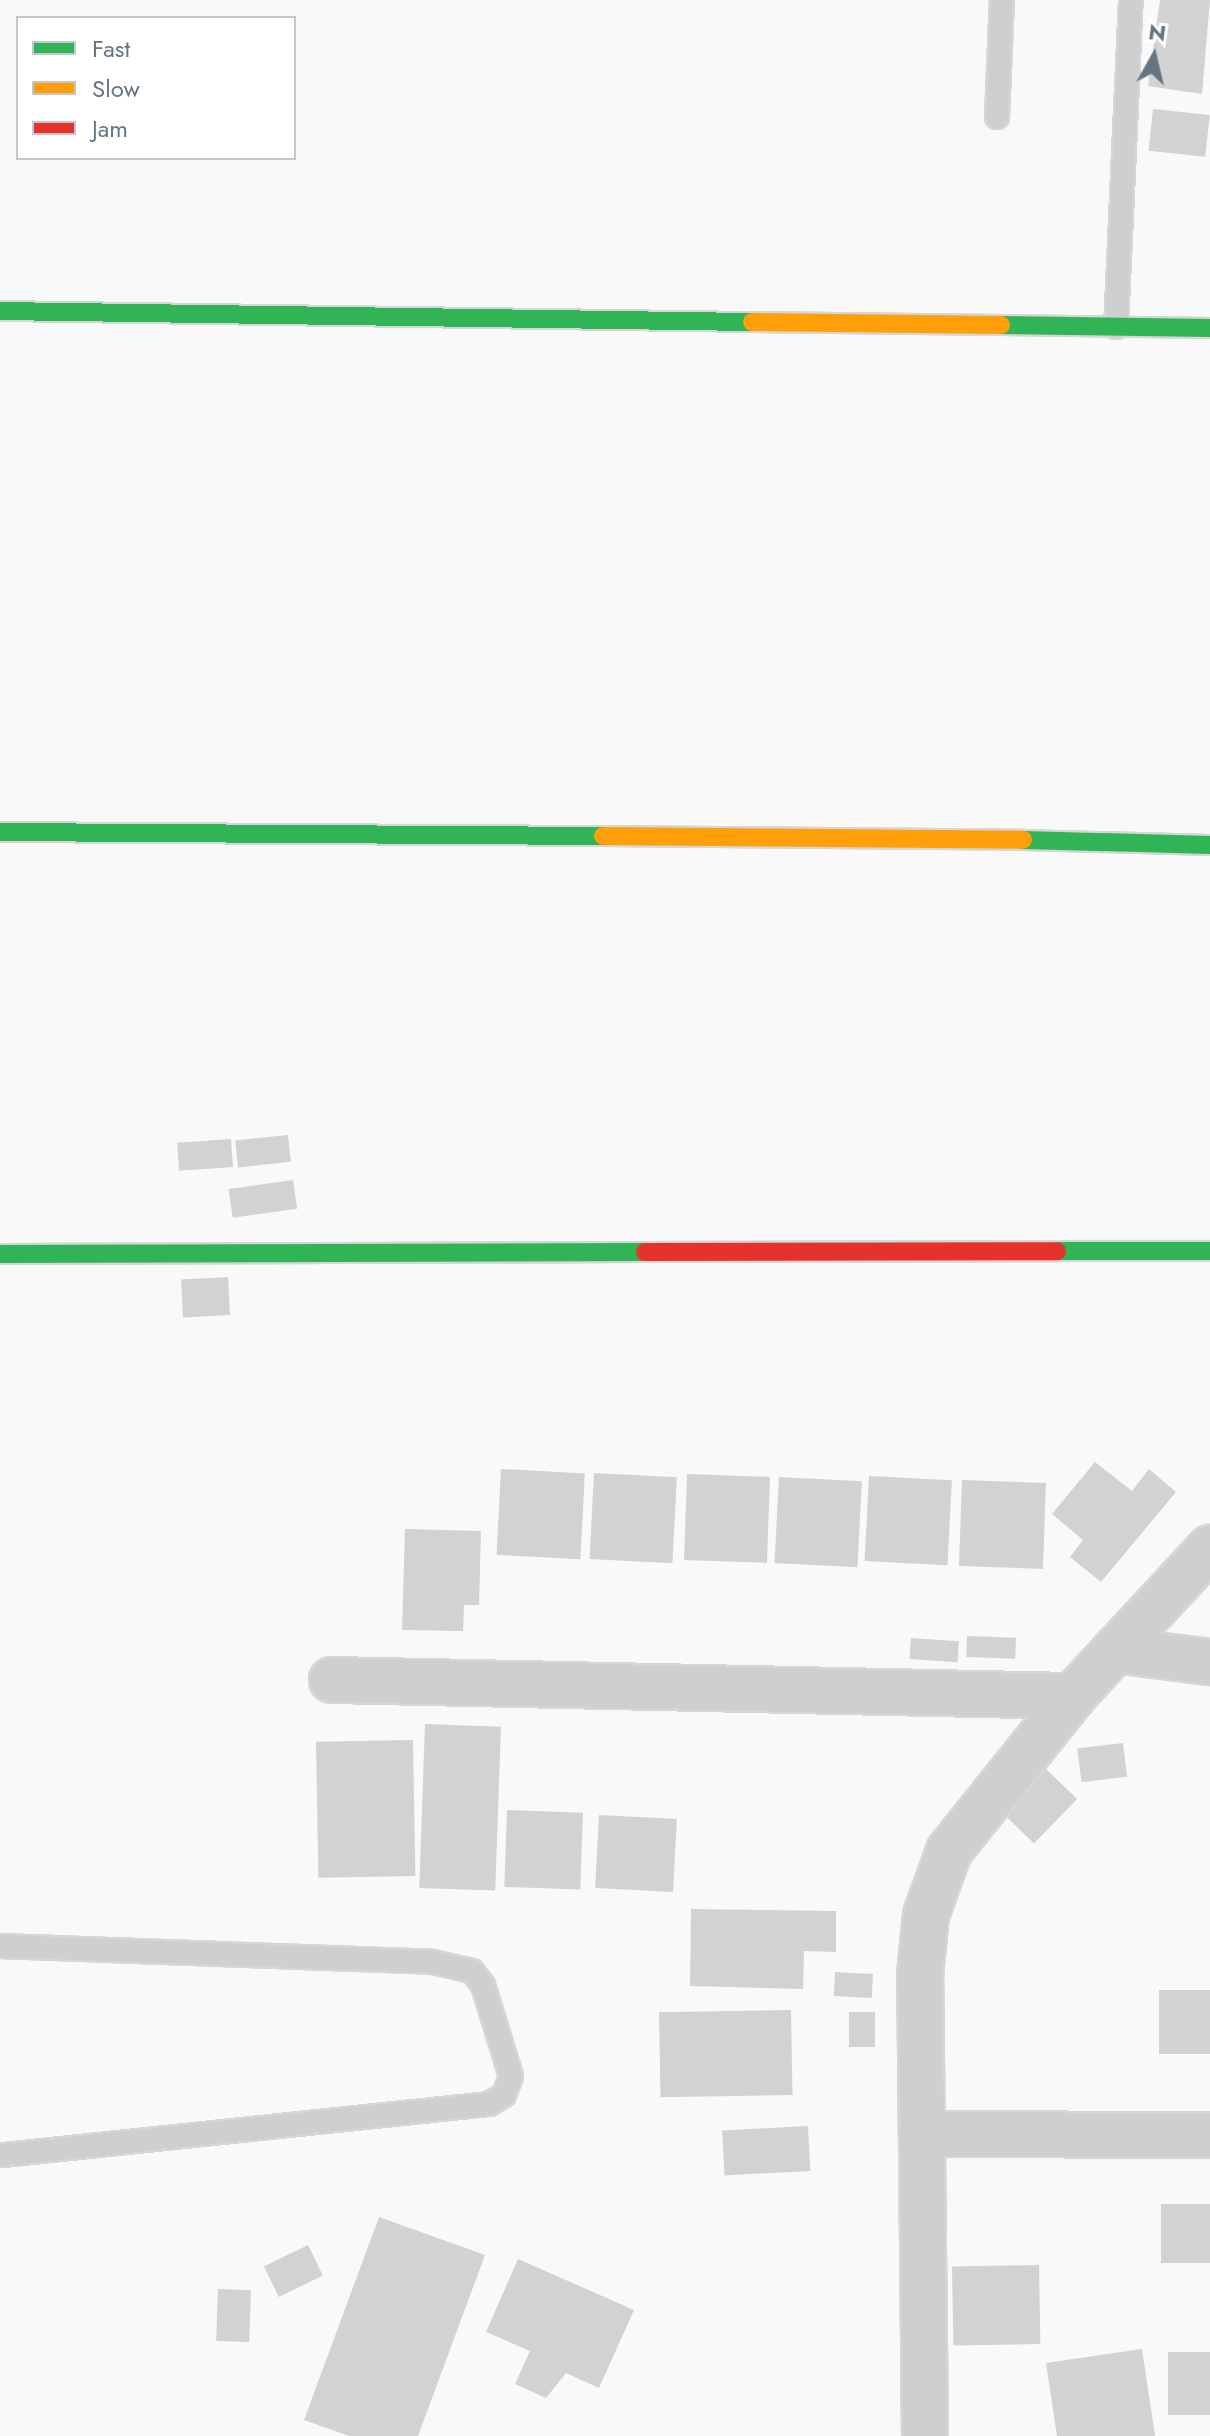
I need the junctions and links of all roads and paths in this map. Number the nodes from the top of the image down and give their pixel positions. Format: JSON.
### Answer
{"nodes":[{"id":1,"x":1002,"y":0,"type":"edge"},
{"id":2,"x":1131,"y":0,"type":"edge"},
{"id":3,"x":997,"y":117,"type":"dead end"},
{"id":4,"x":0,"y":311,"type":"edge"},
{"id":5,"x":1116,"y":327,"type":"junction"},
{"id":6,"x":1210,"y":328,"type":"edge"},
{"id":7,"x":0,"y":832,"type":"edge"},
{"id":8,"x":1210,"y":845,"type":"edge"},
{"id":9,"x":1210,"y":1251,"type":"edge"},
{"id":10,"x":0,"y":1254,"type":"edge"},
{"id":11,"x":1210,"y":1548,"type":"edge"},
{"id":12,"x":1115,"y":1650,"type":"junction"},
{"id":13,"x":1210,"y":1662,"type":"edge"},
{"id":14,"x":332,"y":1680,"type":"dead end"},
{"id":15,"x":1073,"y":1696,"type":"junction"},
{"id":16,"x":0,"y":1946,"type":"edge"},
{"id":17,"x":922,"y":2134,"type":"junction"},
{"id":18,"x":1210,"y":2135,"type":"edge"},
{"id":19,"x":0,"y":2155,"type":"edge"},
{"id":20,"x":925,"y":2436,"type":"edge"}],
"edges":[{"from":1,"to":3,"type":"lane"},
{"from":2,"to":5,"type":"lane"},
{"from":4,"to":5,"type":"street"},
{"from":5,"to":6,"type":"street"},
{"from":7,"to":8,"type":"street"},
{"from":9,"to":10,"type":"street"},
{"from":11,"to":12,"type":"street"},
{"from":12,"to":13,"type":"street"},
{"from":12,"to":15,"type":"street"},
{"from":14,"to":15,"type":"street"},
{"from":15,"to":17,"type":"street"},
{"from":16,"to":19,"type":"lane"},
{"from":17,"to":18,"type":"street"},
{"from":17,"to":20,"type":"street"}]}
